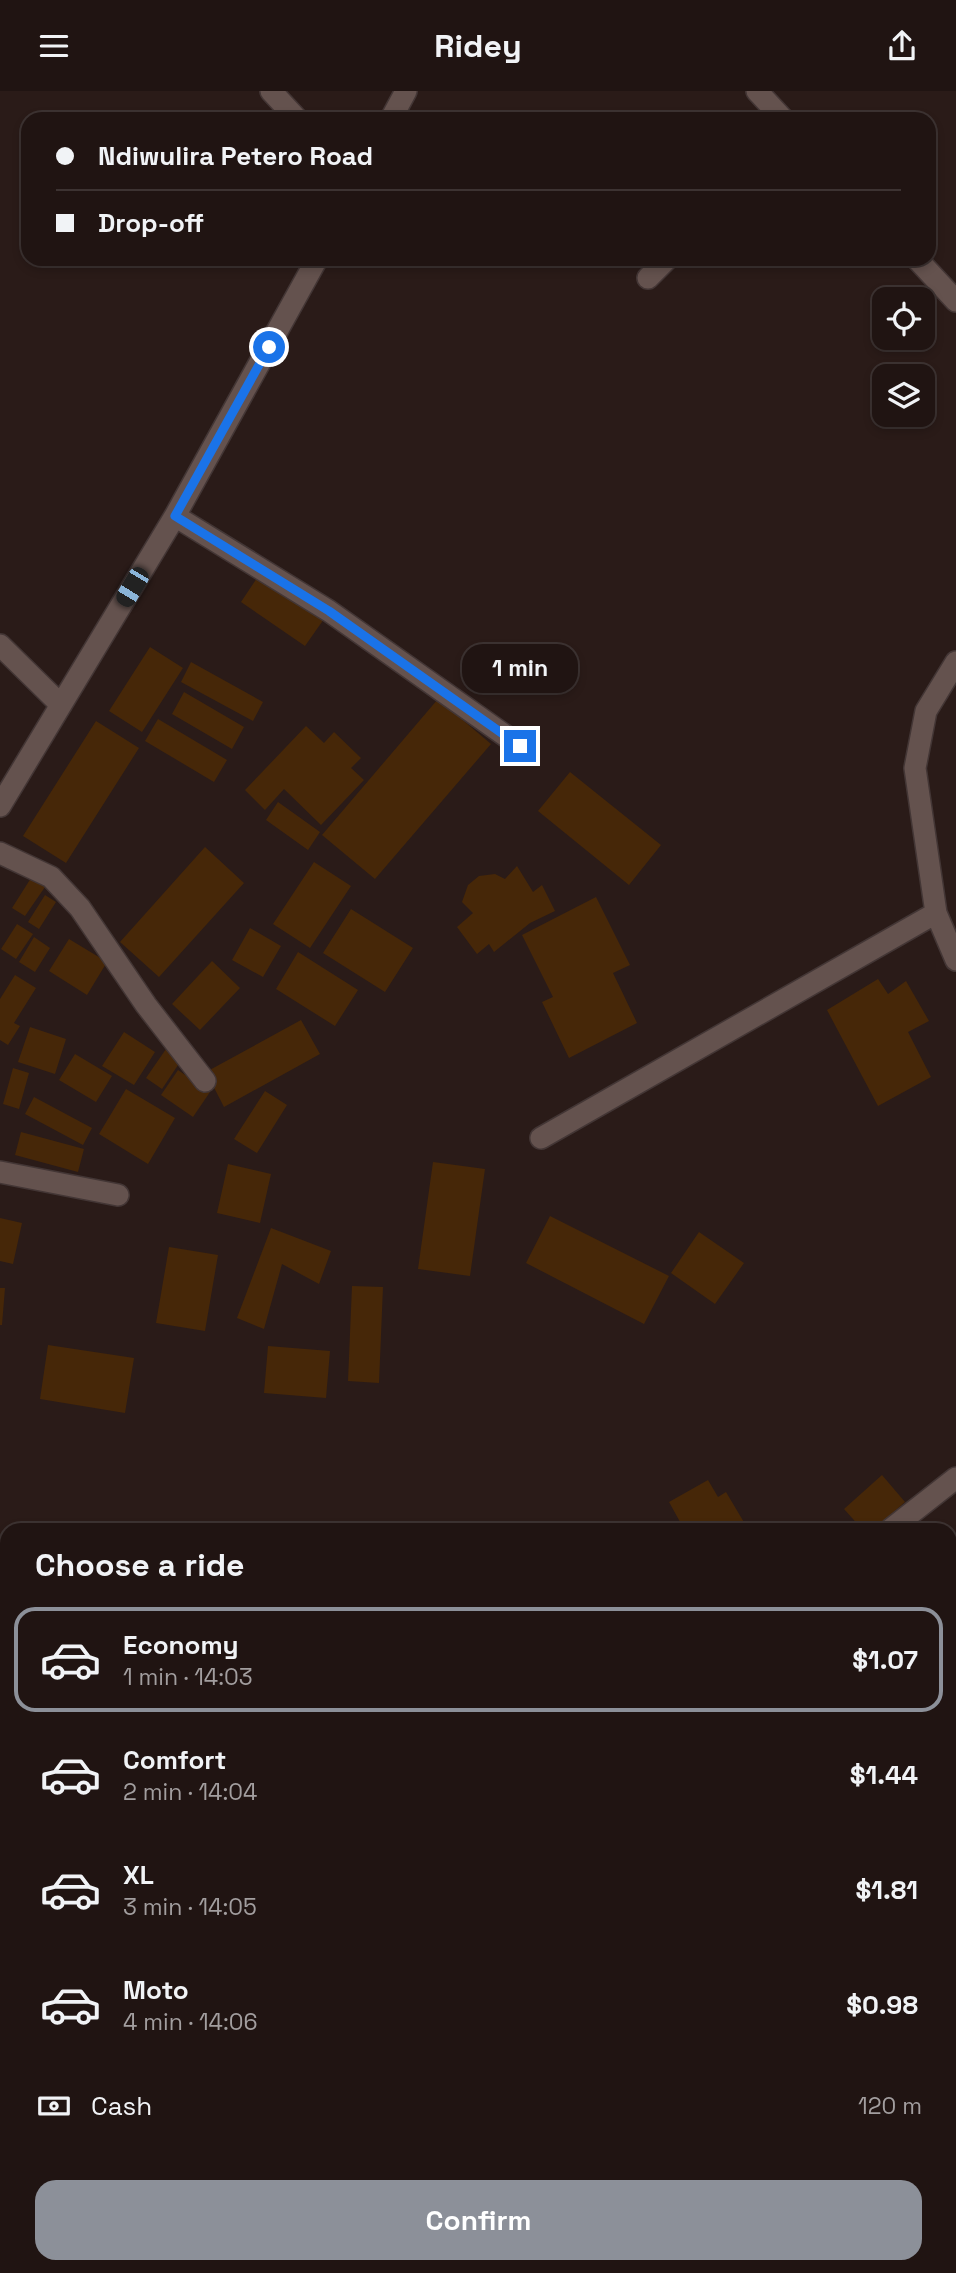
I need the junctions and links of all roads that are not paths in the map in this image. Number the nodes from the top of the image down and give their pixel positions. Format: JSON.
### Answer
{"nodes":[{"id":1,"x":271,"y":91,"type":"edge"},
{"id":2,"x":406,"y":91,"type":"edge"},
{"id":3,"x":757,"y":91,"type":"edge"},
{"id":4,"x":291,"y":112,"type":"edge"},
{"id":5,"x":395,"y":112,"type":"edge"},
{"id":6,"x":776,"y":112,"type":"edge"},
{"id":7,"x":313,"y":266,"type":"edge"},
{"id":8,"x":660,"y":266,"type":"edge"},
{"id":9,"x":923,"y":266,"type":"edge"},
{"id":10,"x":648,"y":278,"type":"dead end"},
{"id":11,"x":956,"y":300,"type":"edge"},
{"id":12,"x":175,"y":516,"type":"junction"},
{"id":13,"x":0,"y":645,"type":"edge"},
{"id":14,"x":956,"y":662,"type":"edge"},
{"id":15,"x":61,"y":705,"type":"junction"},
{"id":16,"x":520,"y":746,"type":"dead end"},
{"id":17,"x":0,"y":806,"type":"edge"},
{"id":18,"x":0,"y":853,"type":"edge"},
{"id":19,"x":936,"y":913,"type":"junction"},
{"id":20,"x":956,"y":960,"type":"edge"},
{"id":21,"x":205,"y":1081,"type":"dead end"},
{"id":22,"x":541,"y":1138,"type":"dead end"},
{"id":23,"x":0,"y":1171,"type":"edge"},
{"id":24,"x":118,"y":1195,"type":"dead end"},
{"id":25,"x":956,"y":1478,"type":"edge"},
{"id":26,"x":899,"y":1523,"type":"edge"}],
"edges":[{"from":1,"to":4,"type":"street"},
{"from":2,"to":5,"type":"street"},
{"from":3,"to":6,"type":"street"},
{"from":7,"to":12,"type":"street"},
{"from":8,"to":10,"type":"street"},
{"from":9,"to":11,"type":"street"},
{"from":12,"to":15,"type":"street"},
{"from":12,"to":16,"type":"street"},
{"from":13,"to":15,"type":"street"},
{"from":14,"to":19,"type":"street"},
{"from":15,"to":17,"type":"street"},
{"from":18,"to":21,"type":"street"},
{"from":19,"to":20,"type":"street"},
{"from":19,"to":22,"type":"street"},
{"from":23,"to":24,"type":"street"},
{"from":25,"to":26,"type":"street"}]}
